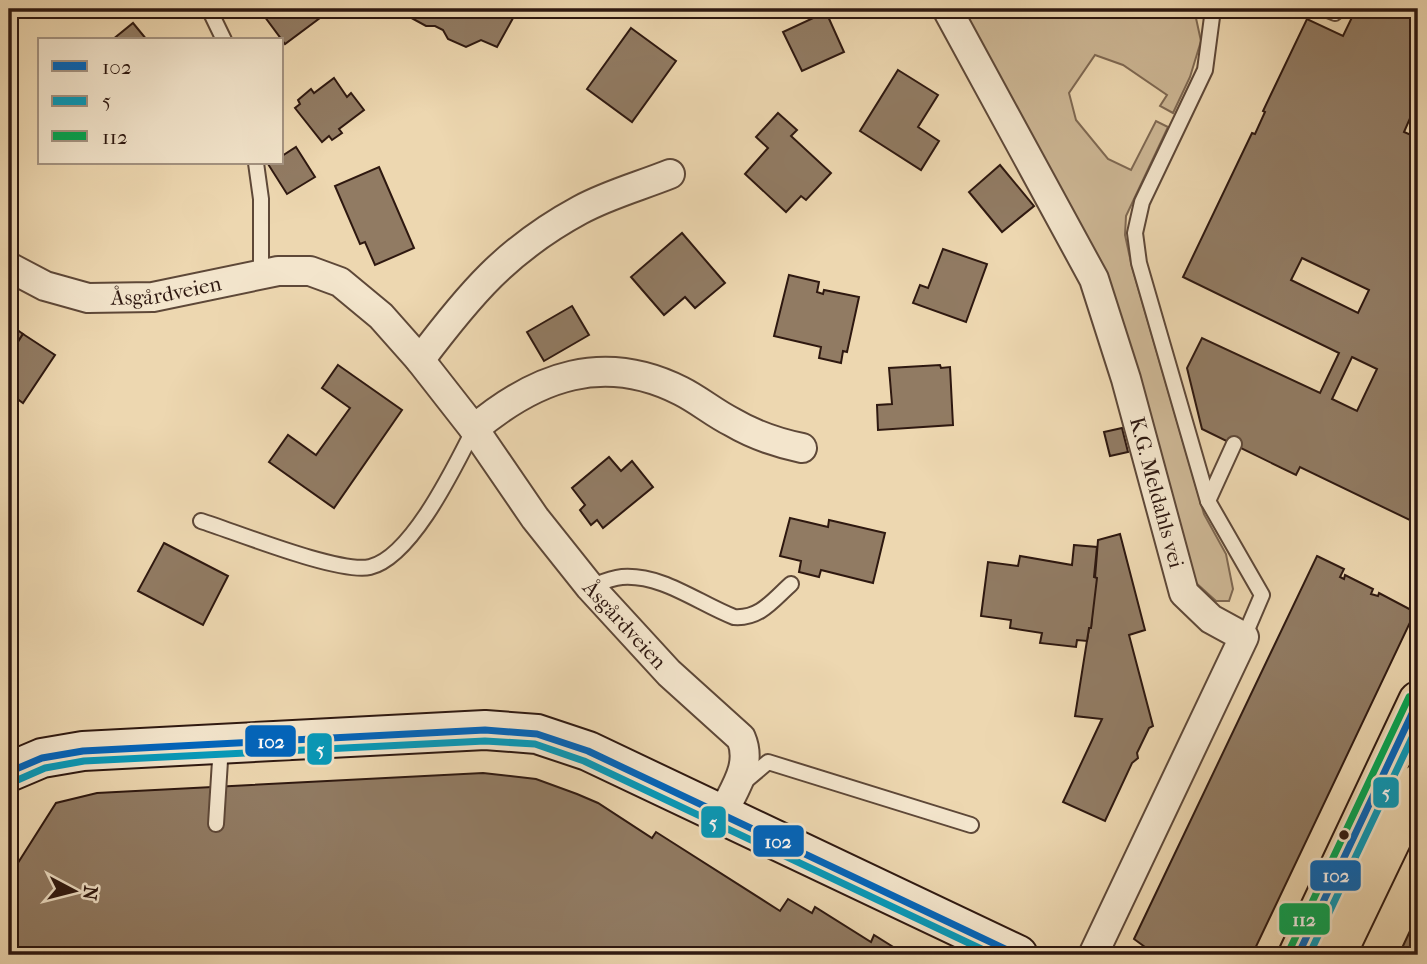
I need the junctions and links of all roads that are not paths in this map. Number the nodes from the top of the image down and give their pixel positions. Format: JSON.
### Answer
{"nodes":[{"id":1,"x":209,"y":9,"type":"edge"},
{"id":2,"x":947,"y":9,"type":"edge"},
{"id":3,"x":1210,"y":9,"type":"edge"},
{"id":4,"x":223,"y":38,"type":"edge"},
{"id":5,"x":256,"y":164,"type":"edge"},
{"id":6,"x":670,"y":174,"type":"dead end"},
{"id":7,"x":9,"y":267,"type":"edge"},
{"id":8,"x":261,"y":274,"type":"junction"},
{"id":9,"x":420,"y":360,"type":"junction"},
{"id":10,"x":474,"y":429,"type":"junction"},
{"id":11,"x":1234,"y":444,"type":"dead end"},
{"id":12,"x":802,"y":448,"type":"dead end"},
{"id":13,"x":1208,"y":501,"type":"junction"},
{"id":14,"x":201,"y":521,"type":"dead end"},
{"id":15,"x":791,"y":584,"type":"dead end"},
{"id":16,"x":590,"y":587,"type":"junction"},
{"id":17,"x":1244,"y":637,"type":"junction"},
{"id":18,"x":1418,"y":701,"type":"edge"},
{"id":19,"x":221,"y":743,"type":"junction"},
{"id":20,"x":9,"y":772,"type":"edge"},
{"id":21,"x":1418,"y":784,"type":"edge"},
{"id":22,"x":727,"y":803,"type":"junction"},
{"id":23,"x":216,"y":824,"type":"dead end"},
{"id":24,"x":971,"y":825,"type":"dead end"},
{"id":25,"x":1018,"y":955,"type":"edge"},
{"id":26,"x":1093,"y":955,"type":"edge"},
{"id":27,"x":1298,"y":955,"type":"edge"},
{"id":28,"x":1336,"y":955,"type":"edge"}],
"edges":[{"from":1,"to":4,"type":"lane"},
{"from":2,"to":17,"type":"street","name":"K.G. Meldahls vei"},
{"from":3,"to":13,"type":"lane"},
{"from":5,"to":8,"type":"lane"},
{"from":6,"to":9,"type":"street"},
{"from":7,"to":8,"type":"street","name":"Åsgårdveien"},
{"from":8,"to":9,"type":"street","name":"Åsgårdveien"},
{"from":9,"to":10,"type":"street","name":"Åsgårdveien"},
{"from":10,"to":12,"type":"street"},
{"from":10,"to":14,"type":"lane"},
{"from":10,"to":16,"type":"street","name":"Åsgårdveien"},
{"from":11,"to":13,"type":"lane"},
{"from":13,"to":17,"type":"lane"},
{"from":15,"to":16,"type":"lane"},
{"from":16,"to":22,"type":"street","name":"Åsgårdveien"},
{"from":17,"to":26,"type":"street"},
{"from":18,"to":27,"type":"main road"},
{"from":19,"to":20,"type":"street"},
{"from":19,"to":22,"type":"street"},
{"from":19,"to":23,"type":"lane"},
{"from":21,"to":28,"type":"main road"},
{"from":22,"to":24,"type":"lane"},
{"from":22,"to":25,"type":"street"}]}
